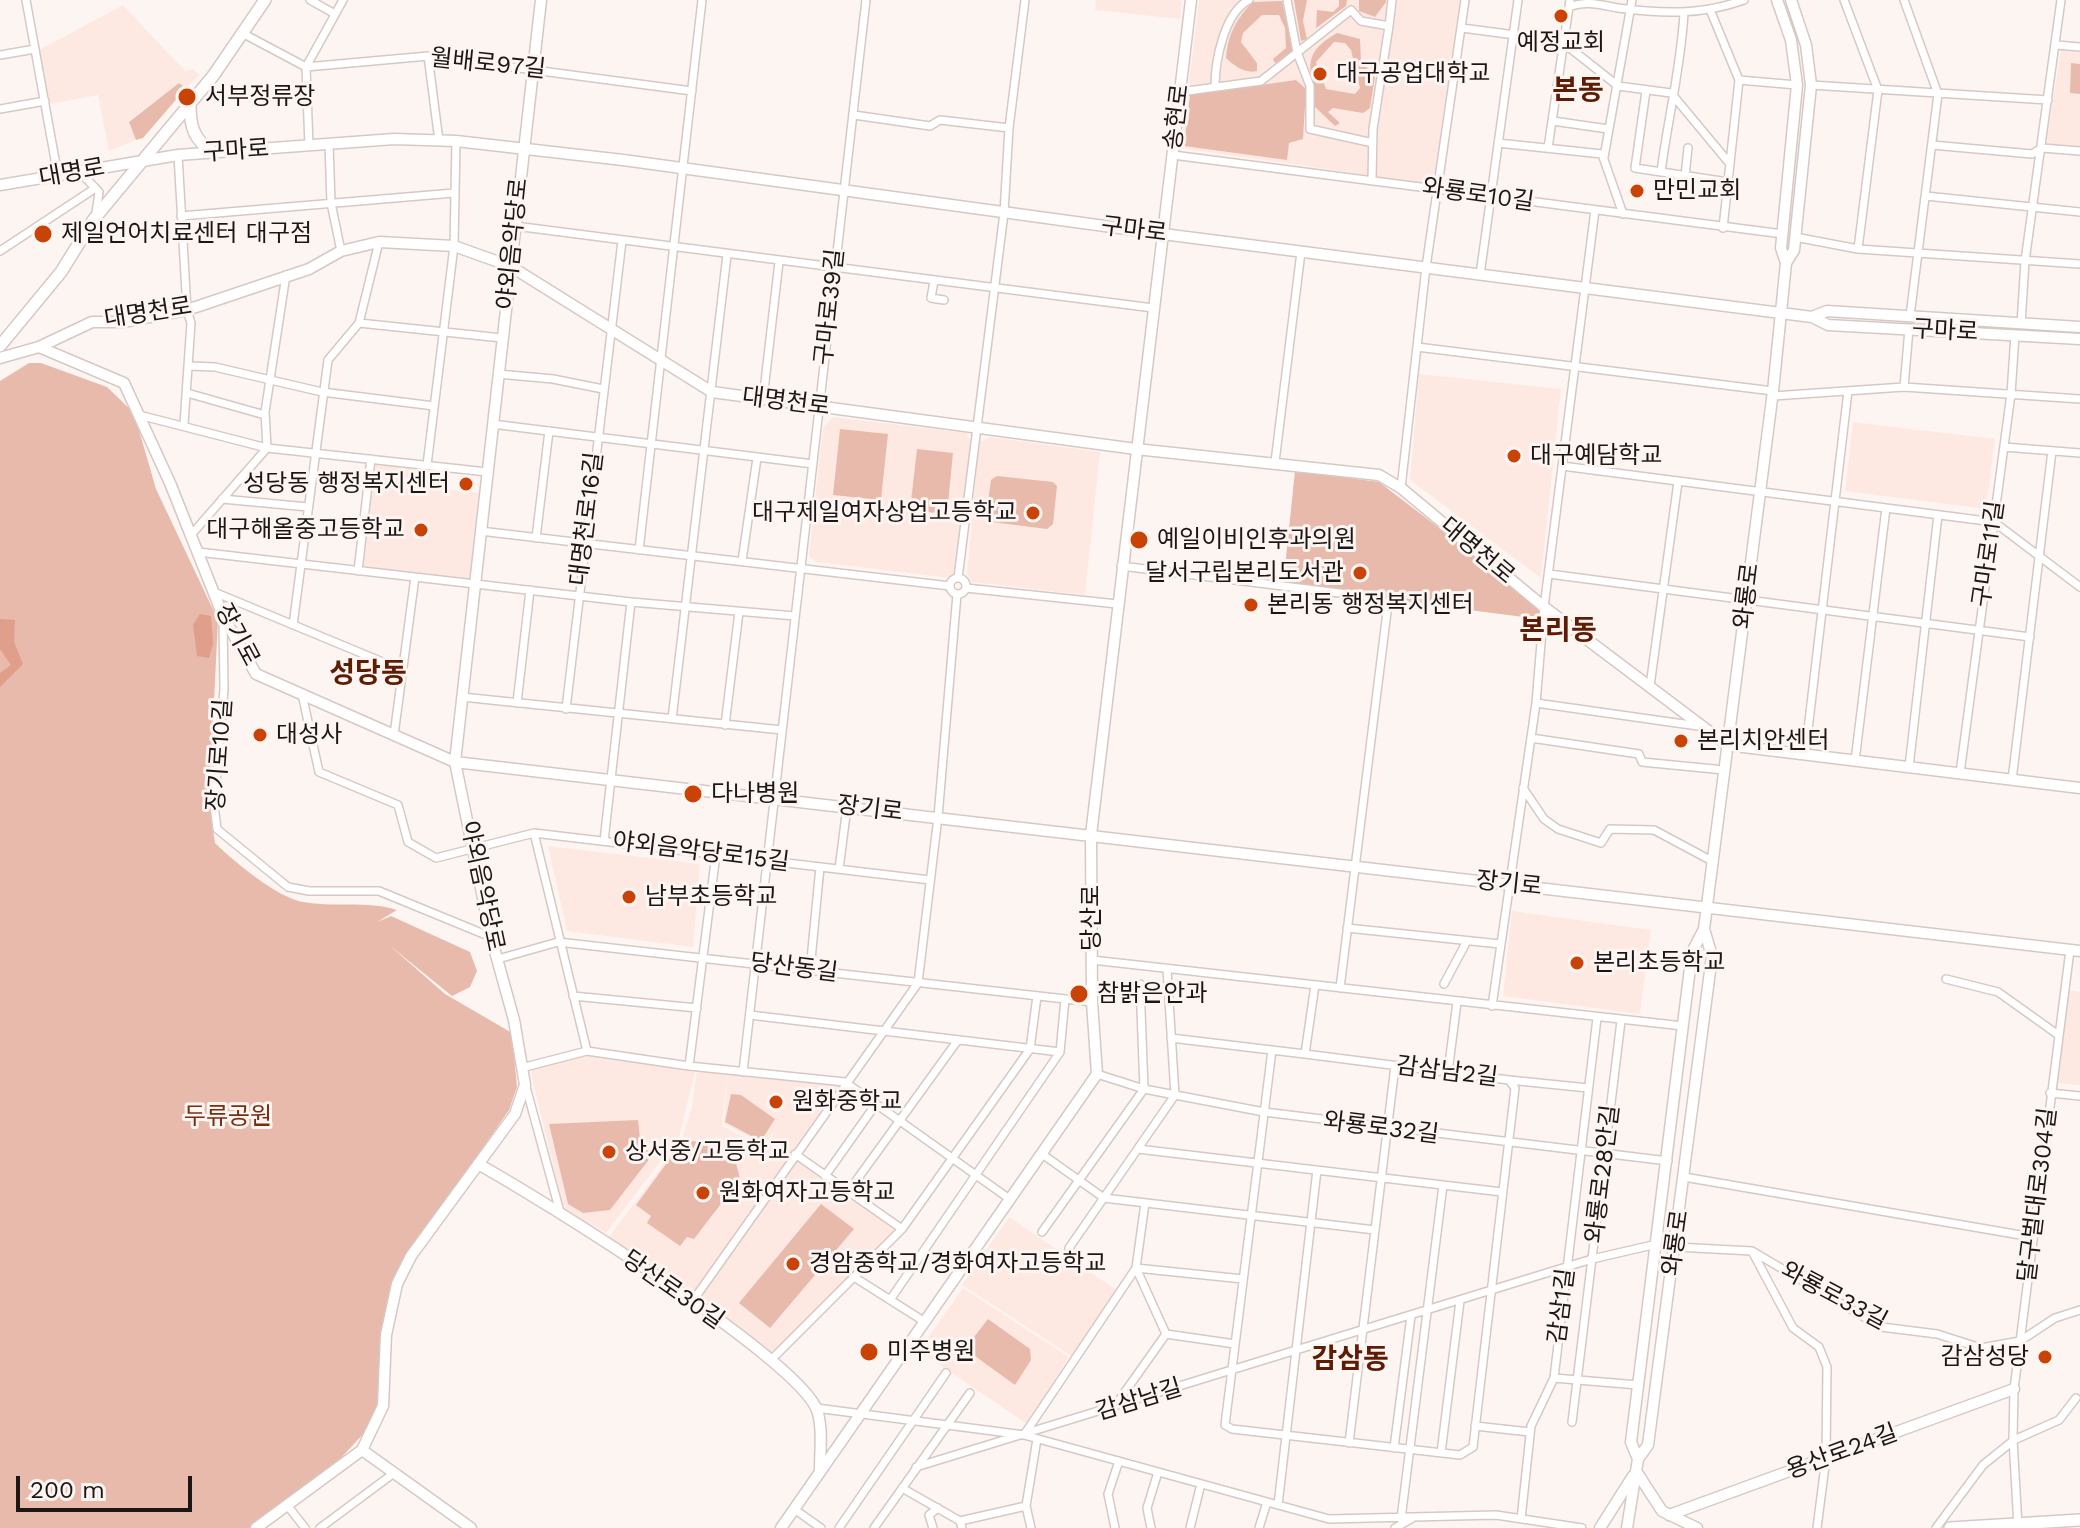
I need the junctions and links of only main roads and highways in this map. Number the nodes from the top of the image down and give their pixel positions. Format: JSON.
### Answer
{"nodes":[{"id":1,"x":265,"y":0,"type":"edge"},
{"id":2,"x":541,"y":0,"type":"edge"},
{"id":3,"x":1191,"y":0,"type":"edge"},
{"id":4,"x":1777,"y":0,"type":"edge"},
{"id":5,"x":1791,"y":0,"type":"edge"},
{"id":6,"x":190,"y":106,"type":"junction"},
{"id":7,"x":524,"y":148,"type":"junction"},
{"id":8,"x":214,"y":153,"type":"junction"},
{"id":9,"x":144,"y":160,"type":"junction"},
{"id":10,"x":0,"y":185,"type":"edge"},
{"id":11,"x":1163,"y":234,"type":"junction"},
{"id":12,"x":1786,"y":263,"type":"junction"},
{"id":13,"x":510,"y":266,"type":"junction"},
{"id":14,"x":1780,"y":314,"type":"junction"},
{"id":15,"x":1812,"y":317,"type":"junction"},
{"id":16,"x":2080,"y":327,"type":"edge"},
{"id":17,"x":2080,"y":339,"type":"edge"},
{"id":18,"x":0,"y":346,"type":"edge"},
{"id":19,"x":39,"y":347,"type":"junction"},
{"id":20,"x":0,"y":358,"type":"edge"},
{"id":21,"x":1136,"y":449,"type":"junction"},
{"id":22,"x":1727,"y":745,"type":"junction"},
{"id":23,"x":455,"y":762,"type":"junction"},
{"id":24,"x":2080,"y":788,"type":"edge"},
{"id":25,"x":1091,"y":835,"type":"junction"},
{"id":26,"x":1707,"y":906,"type":"junction"},
{"id":27,"x":1704,"y":929,"type":"junction"},
{"id":28,"x":2075,"y":950,"type":"edge"},
{"id":29,"x":478,"y":1164,"type":"junction"},
{"id":30,"x":2014,"y":1389,"type":"road end"},
{"id":31,"x":362,"y":1450,"type":"junction"},
{"id":32,"x":1638,"y":1459,"type":"junction"},
{"id":33,"x":820,"y":1471,"type":"junction"},
{"id":34,"x":1636,"y":1471,"type":"junction"},
{"id":35,"x":1669,"y":1515,"type":"junction"},
{"id":36,"x":2080,"y":1520,"type":"edge"},
{"id":37,"x":256,"y":1528,"type":"edge"},
{"id":38,"x":471,"y":1528,"type":"edge"},
{"id":39,"x":781,"y":1528,"type":"edge"},
{"id":40,"x":1600,"y":1528,"type":"edge"},
{"id":41,"x":1627,"y":1528,"type":"edge"},
{"id":42,"x":1697,"y":1528,"type":"edge"},
{"id":43,"x":1950,"y":1528,"type":"edge"}],
"edges":[{"from":1,"to":6,"type":"main road"},
{"from":2,"to":7,"type":"main road","name":"야외음악당로"},
{"from":3,"to":11,"type":"main road","name":"송현로"},
{"from":4,"to":12,"type":"main road","name":"와룡로"},
{"from":5,"to":12,"type":"main road","name":"와룡로"},
{"from":6,"to":8,"type":"main road"},
{"from":6,"to":9,"type":"main road"},
{"from":7,"to":8,"type":"main road","name":"구마로"},
{"from":7,"to":11,"type":"main road","name":"구마로"},
{"from":7,"to":13,"type":"main road","name":"야외음악당로"},
{"from":8,"to":9,"type":"main road","name":"구마로"},
{"from":9,"to":10,"type":"main road","name":"대명로"},
{"from":9,"to":18,"type":"main road"},
{"from":11,"to":14,"type":"main road","name":"구마로"},
{"from":11,"to":21,"type":"main road","name":"당산로"},
{"from":12,"to":14,"type":"main road","name":"와룡로"},
{"from":13,"to":19,"type":"main road","name":"대명천로"},
{"from":13,"to":21,"type":"main road","name":"대명천로"},
{"from":13,"to":23,"type":"main road","name":"야외음악당로"},
{"from":14,"to":15,"type":"main road","name":"구마로"},
{"from":14,"to":22,"type":"main road","name":"와룡로"},
{"from":15,"to":16,"type":"main road","name":"구마로"},
{"from":15,"to":17,"type":"main road","name":"구마로"},
{"from":19,"to":20,"type":"main road","name":"대명천로"},
{"from":19,"to":23,"type":"main road","name":"장기로"},
{"from":21,"to":22,"type":"main road","name":"대명천로"},
{"from":21,"to":25,"type":"main road","name":"당산로"},
{"from":22,"to":24,"type":"main road","name":"대명천로"},
{"from":22,"to":26,"type":"main road","name":"와룡로"},
{"from":23,"to":25,"type":"main road","name":"장기로"},
{"from":23,"to":29,"type":"main road","name":"야외음악당로"},
{"from":25,"to":26,"type":"main road","name":"장기로"},
{"from":25,"to":33,"type":"main road","name":"당산로"},
{"from":26,"to":27,"type":"main road","name":"와룡로"},
{"from":26,"to":28,"type":"main road","name":"장기로"},
{"from":27,"to":32,"type":"main road","name":"와룡로"},
{"from":27,"to":32,"type":"main road","name":"와룡로"},
{"from":29,"to":31,"type":"main road","name":"야외음악당로"},
{"from":29,"to":33,"type":"main road","name":"당산로30길"},
{"from":30,"to":35,"type":"main road","name":"용산로24길"},
{"from":31,"to":37,"type":"main road","name":"야외음악당로"},
{"from":31,"to":38,"type":"main road"},
{"from":32,"to":34,"type":"main road","name":"와룡로"},
{"from":33,"to":39,"type":"main road"},
{"from":34,"to":35,"type":"main road"},
{"from":34,"to":40,"type":"main road"},
{"from":34,"to":41,"type":"main road","name":"와룡로"},
{"from":35,"to":42,"type":"main road"},
{"from":36,"to":43,"type":"main road"}]}
